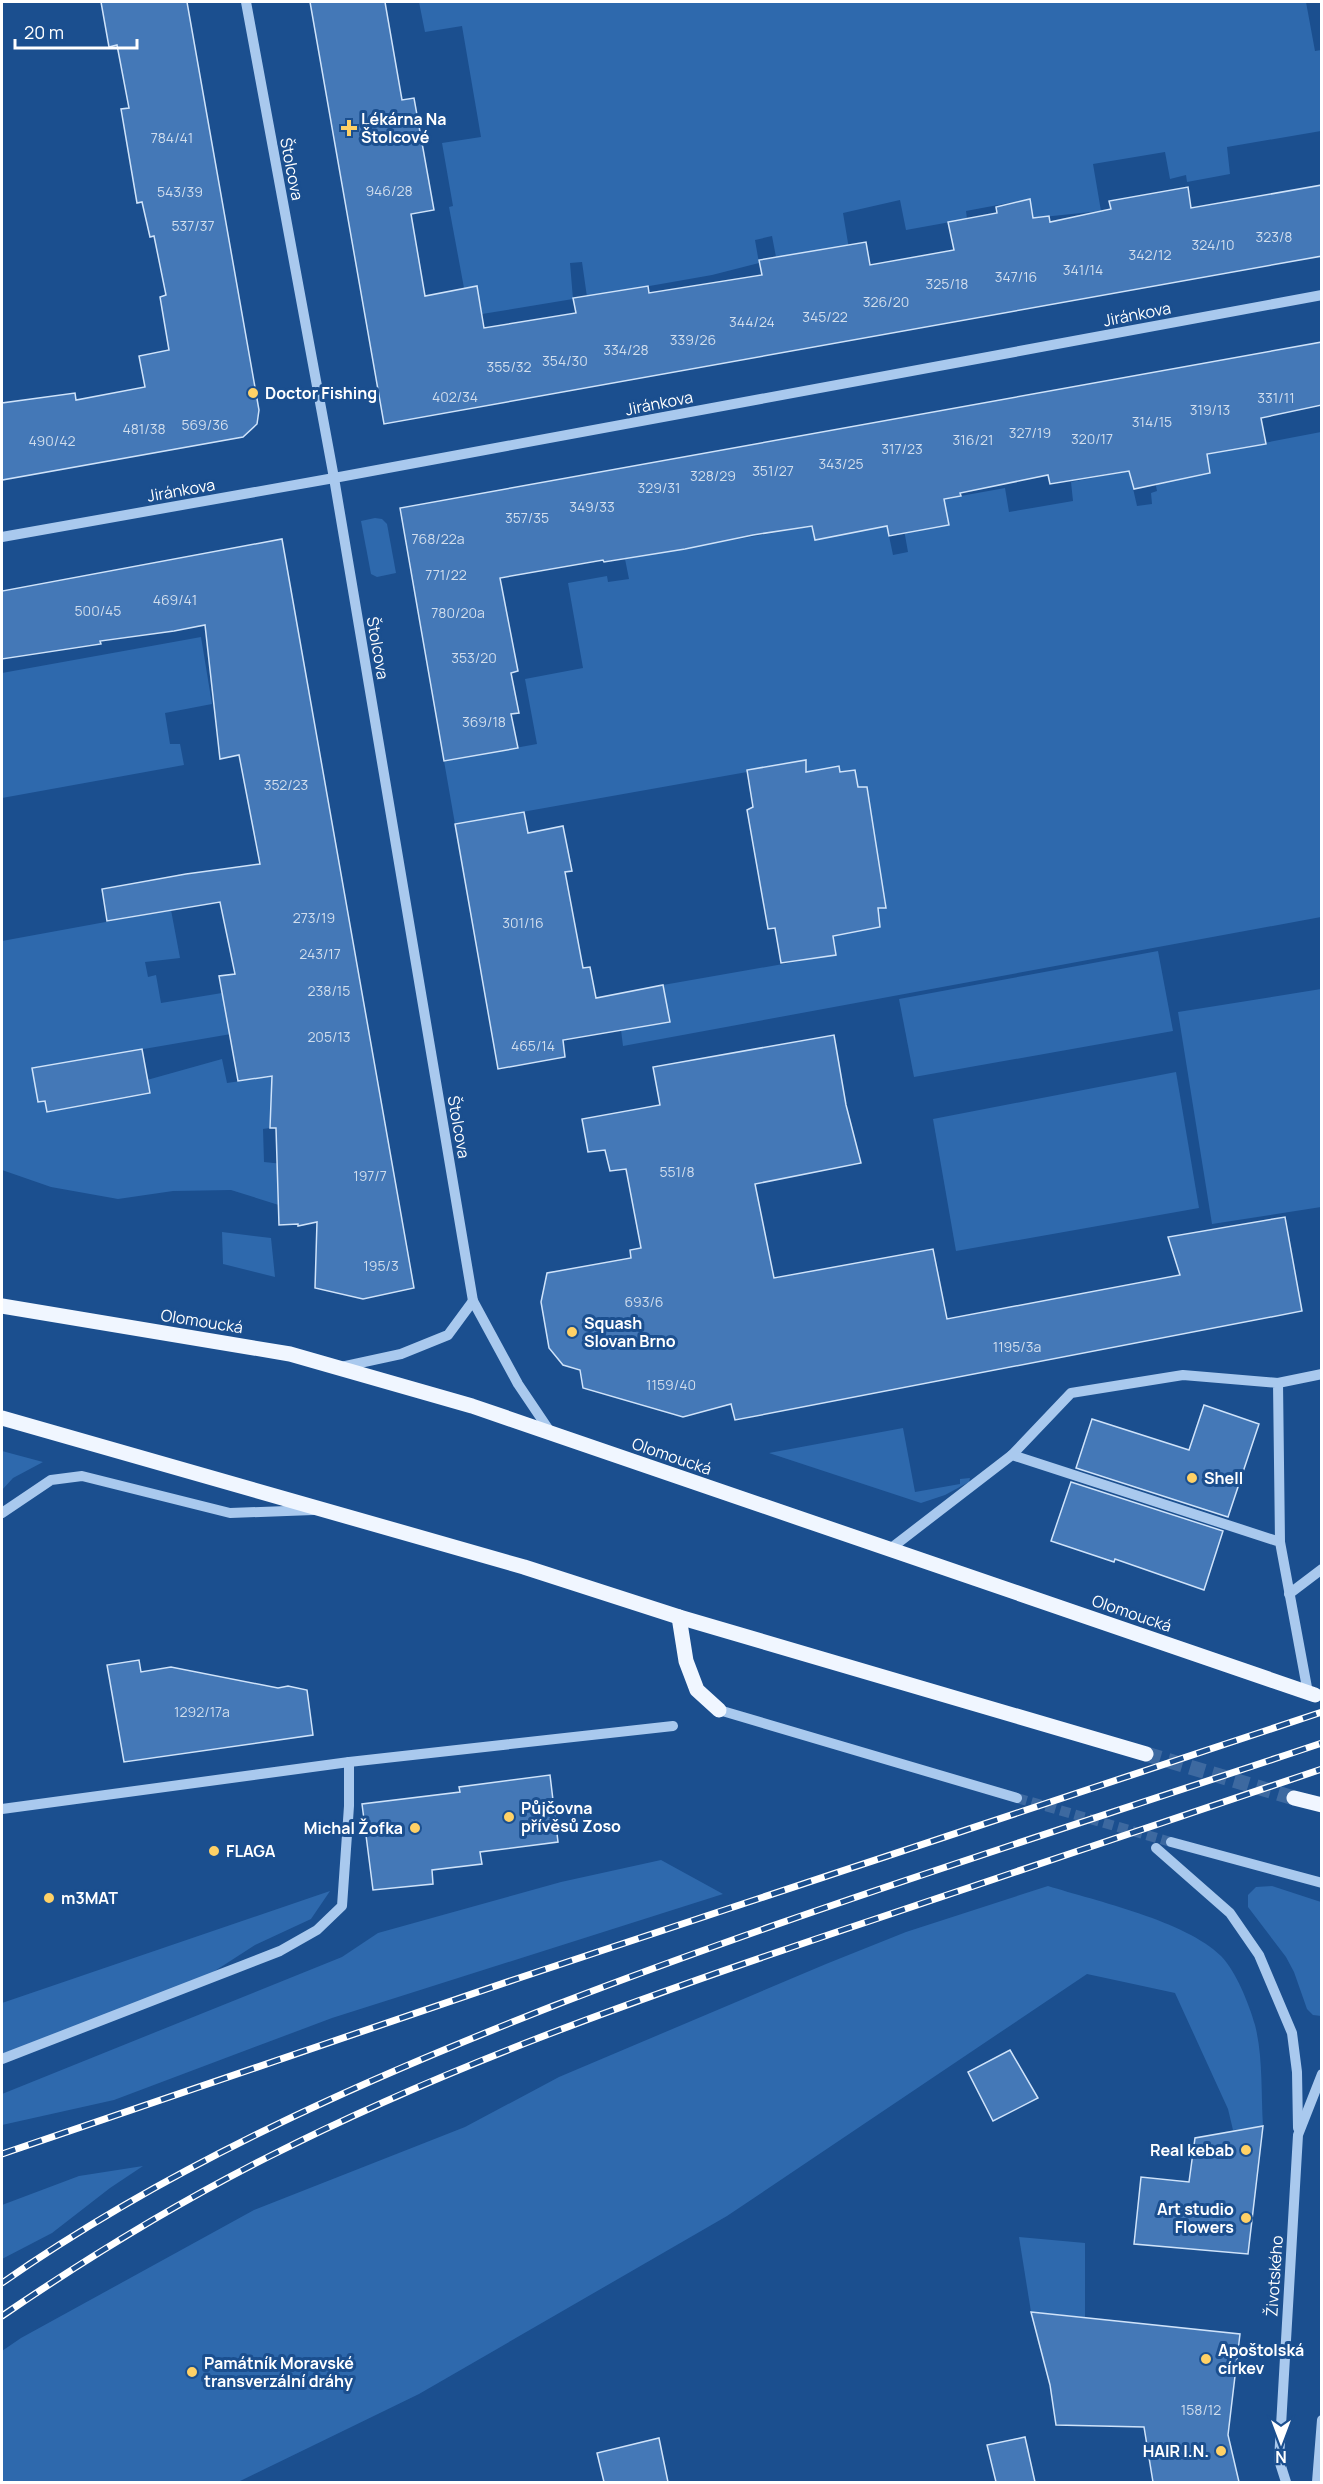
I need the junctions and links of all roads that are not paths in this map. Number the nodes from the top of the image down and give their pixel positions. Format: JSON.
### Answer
{"nodes":[{"id":1,"x":246,"y":2,"type":"edge"},
{"id":2,"x":1322,"y":295,"type":"edge"},
{"id":3,"x":334,"y":478,"type":"junction"},
{"id":4,"x":2,"y":537,"type":"edge"},
{"id":5,"x":473,"y":1301,"type":"junction"},
{"id":6,"x":2,"y":1306,"type":"edge"},
{"id":7,"x":339,"y":1367,"type":"junction"},
{"id":8,"x":1322,"y":1374,"type":"edge"},
{"id":9,"x":1278,"y":1383,"type":"junction"},
{"id":10,"x":2,"y":1418,"type":"edge"},
{"id":11,"x":552,"y":1434,"type":"junction"},
{"id":12,"x":1012,"y":1455,"type":"junction"},
{"id":13,"x":328,"y":1510,"type":"junction"},
{"id":14,"x":2,"y":1513,"type":"edge"},
{"id":15,"x":1280,"y":1542,"type":"junction"},
{"id":16,"x":890,"y":1549,"type":"junction"},
{"id":17,"x":1322,"y":1569,"type":"edge"},
{"id":18,"x":1289,"y":1594,"type":"junction"},
{"id":19,"x":679,"y":1617,"type":"junction"},
{"id":20,"x":1312,"y":1694,"type":"joint"},
{"id":21,"x":718,"y":1710,"type":"joint"},
{"id":22,"x":673,"y":1726,"type":"dead end"},
{"id":23,"x":1146,"y":1754,"type":"tunnel mouth"},
{"id":24,"x":349,"y":1762,"type":"junction"},
{"id":25,"x":1017,"y":1798,"type":"tunnel mouth"},
{"id":26,"x":1294,"y":1798,"type":"tunnel mouth"},
{"id":27,"x":1322,"y":1805,"type":"edge"},
{"id":28,"x":2,"y":1809,"type":"edge"},
{"id":29,"x":1171,"y":1842,"type":"tunnel mouth"},
{"id":30,"x":1156,"y":1848,"type":"dead end"},
{"id":31,"x":1322,"y":1883,"type":"edge"},
{"id":32,"x":2,"y":2059,"type":"edge"},
{"id":33,"x":1322,"y":2074,"type":"edge"},
{"id":34,"x":1298,"y":2135,"type":"junction"},
{"id":35,"x":1322,"y":2420,"type":"edge"},
{"id":36,"x":1286,"y":2482,"type":"edge"},
{"id":37,"x":1317,"y":2482,"type":"edge"}],
"edges":[{"from":1,"to":3,"type":"street","name":"Štolcova"},
{"from":2,"to":3,"type":"street","name":"Jiránkova"},
{"from":3,"to":4,"type":"street","name":"Jiránkova"},
{"from":3,"to":5,"type":"street","name":"Štolcova"},
{"from":5,"to":7,"type":"street"},
{"from":5,"to":11,"type":"street","name":"Štolcova"},
{"from":6,"to":7,"type":"main road","name":"Olomoucká"},
{"from":7,"to":11,"type":"main road","name":"Olomoucká"},
{"from":8,"to":9,"type":"street"},
{"from":9,"to":12,"type":"street"},
{"from":9,"to":15,"type":"street"},
{"from":10,"to":13,"type":"main road"},
{"from":11,"to":16,"type":"main road","name":"Olomoucká"},
{"from":12,"to":15,"type":"street"},
{"from":12,"to":16,"type":"street"},
{"from":13,"to":14,"type":"street"},
{"from":13,"to":19,"type":"main road"},
{"from":15,"to":18,"type":"street"},
{"from":16,"to":20,"type":"main road","name":"Olomoucká"},
{"from":17,"to":18,"type":"street"},
{"from":18,"to":20,"type":"street"},
{"from":19,"to":21,"type":"main road"},
{"from":19,"to":23,"type":"main road"},
{"from":21,"to":25,"type":"street"},
{"from":22,"to":24,"type":"street"},
{"from":24,"to":28,"type":"street"},
{"from":24,"to":32,"type":"street"},
{"from":26,"to":27,"type":"main road"},
{"from":29,"to":31,"type":"street"},
{"from":30,"to":34,"type":"street"},
{"from":33,"to":34,"type":"street","name":"Životského"},
{"from":34,"to":36,"type":"street","name":"Životského"},
{"from":35,"to":37,"type":"street"}]}
